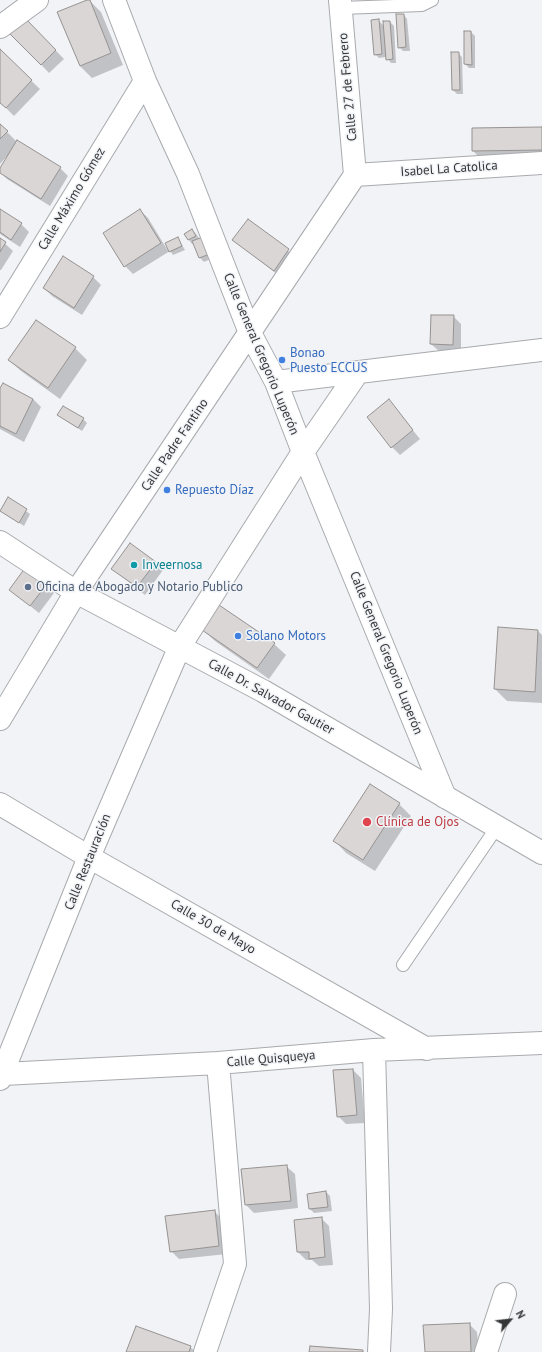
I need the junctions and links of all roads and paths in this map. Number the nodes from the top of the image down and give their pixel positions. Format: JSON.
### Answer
{"nodes":[{"id":1,"x":37,"y":0,"type":"edge"},
{"id":2,"x":114,"y":0,"type":"edge"},
{"id":3,"x":432,"y":0,"type":"edge"},
{"id":4,"x":341,"y":4,"type":"edge"},
{"id":5,"x":0,"y":27,"type":"edge"},
{"id":6,"x":145,"y":80,"type":"junction"},
{"id":7,"x":542,"y":162,"type":"edge"},
{"id":8,"x":355,"y":175,"type":"junction"},
{"id":9,"x":0,"y":317,"type":"edge"},
{"id":10,"x":250,"y":333,"type":"junction"},
{"id":11,"x":542,"y":350,"type":"edge"},
{"id":12,"x":358,"y":372,"type":"junction"},
{"id":13,"x":276,"y":382,"type":"junction"},
{"id":14,"x":303,"y":452,"type":"junction"},
{"id":15,"x":0,"y":542,"type":"edge"},
{"id":16,"x":76,"y":592,"type":"junction"},
{"id":17,"x":180,"y":646,"type":"junction"},
{"id":18,"x":0,"y":719,"type":"edge"},
{"id":19,"x":445,"y":797,"type":"junction"},
{"id":20,"x":0,"y":804,"type":"edge"},
{"id":21,"x":497,"y":827,"type":"junction"},
{"id":22,"x":542,"y":853,"type":"edge"},
{"id":23,"x":89,"y":857,"type":"junction"},
{"id":24,"x":403,"y":965,"type":"dead end"},
{"id":25,"x":542,"y":1043,"type":"edge"},
{"id":26,"x":428,"y":1049,"type":"junction"},
{"id":27,"x":374,"y":1050,"type":"junction"},
{"id":28,"x":218,"y":1063,"type":"junction"},
{"id":29,"x":1,"y":1075,"type":"edge"},
{"id":30,"x":505,"y":1294,"type":"dead end"},
{"id":31,"x":205,"y":1352,"type":"edge"},
{"id":32,"x":379,"y":1352,"type":"edge"},
{"id":33,"x":486,"y":1352,"type":"edge"}],
"edges":[{"from":1,"to":5,"type":"street"},
{"from":2,"to":6,"type":"street","name":"Calle General Gregorio Luperón"},
{"from":3,"to":4,"type":"lane"},
{"from":4,"to":8,"type":"street","name":"Calle 27 de Febrero"},
{"from":6,"to":9,"type":"street","name":"Calle Máximo Gómez"},
{"from":6,"to":10,"type":"street","name":"Calle General Gregorio Luperón"},
{"from":7,"to":8,"type":"street","name":"Isabel La Catolica"},
{"from":8,"to":10,"type":"street","name":"Calle Padre Fantino"},
{"from":10,"to":13,"type":"street","name":"Calle General Gregorio Luperón"},
{"from":10,"to":16,"type":"street","name":"Calle Padre Fantino"},
{"from":11,"to":12,"type":"street"},
{"from":12,"to":13,"type":"street"},
{"from":12,"to":14,"type":"street","name":"Calle Restauración"},
{"from":13,"to":14,"type":"street","name":"Calle General Gregorio Luperón"},
{"from":14,"to":17,"type":"street","name":"Calle Restauración"},
{"from":14,"to":19,"type":"street","name":"Calle General Gregorio Luperón"},
{"from":15,"to":16,"type":"street","name":"Calle Dr. Salvador Gautier"},
{"from":16,"to":17,"type":"street","name":"Calle Dr. Salvador Gautier"},
{"from":16,"to":18,"type":"street","name":"Calle Padre Fantino"},
{"from":17,"to":19,"type":"street","name":"Calle Dr. Salvador Gautier"},
{"from":17,"to":23,"type":"street","name":"Calle Restauración"},
{"from":19,"to":21,"type":"street","name":"Calle Dr. Salvador Gautier"},
{"from":20,"to":23,"type":"street","name":"Calle 30 de Mayo"},
{"from":21,"to":22,"type":"street","name":"Calle Dr. Salvador Gautier"},
{"from":21,"to":24,"type":"lane"},
{"from":23,"to":26,"type":"street","name":"Calle 30 de Mayo"},
{"from":23,"to":29,"type":"street","name":"Calle Restauración"},
{"from":25,"to":26,"type":"street","name":"Calle Quisqueya"},
{"from":26,"to":27,"type":"street","name":"Calle Quisqueya"},
{"from":27,"to":28,"type":"street","name":"Calle Quisqueya"},
{"from":27,"to":32,"type":"street"},
{"from":28,"to":29,"type":"street","name":"Calle Quisqueya"},
{"from":28,"to":31,"type":"street"},
{"from":30,"to":33,"type":"street"}]}
